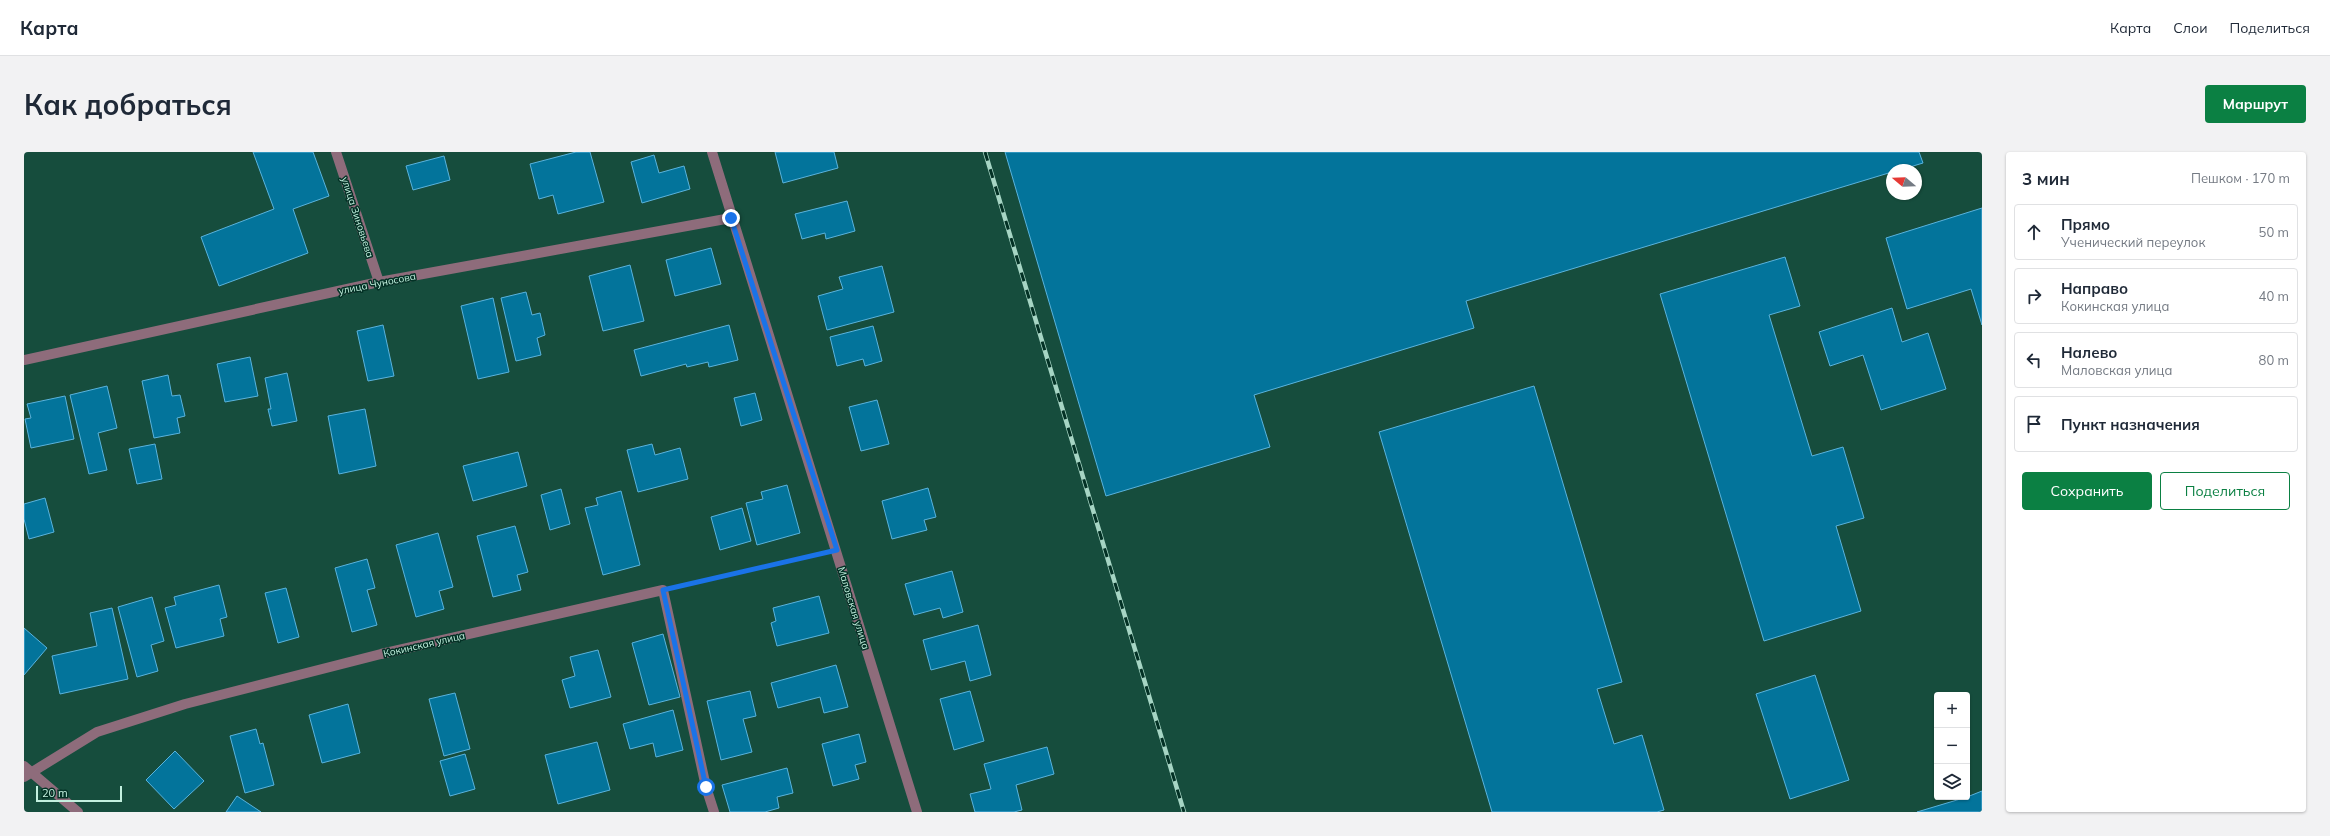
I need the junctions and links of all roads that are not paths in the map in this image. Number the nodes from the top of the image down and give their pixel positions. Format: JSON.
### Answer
{"nodes":[{"id":1,"x":336,"y":152,"type":"edge"},
{"id":2,"x":712,"y":152,"type":"edge"},
{"id":3,"x":731,"y":218,"type":"junction"},
{"id":4,"x":379,"y":282,"type":"junction"},
{"id":5,"x":24,"y":360,"type":"edge"},
{"id":6,"x":26,"y":771,"type":"edge"},
{"id":7,"x":78,"y":812,"type":"edge"},
{"id":8,"x":714,"y":812,"type":"edge"},
{"id":9,"x":917,"y":812,"type":"edge"}],
"edges":[{"from":1,"to":4,"type":"street","name":"улица Зиновьева"},
{"from":2,"to":3,"type":"street","name":"Маловская улица"},
{"from":3,"to":4,"type":"street","name":"улица Чуносова"},
{"from":3,"to":9,"type":"street","name":"Маловская улица"},
{"from":4,"to":5,"type":"street","name":"улица Чуносова"},
{"from":6,"to":7,"type":"street"},
{"from":6,"to":8,"type":"street","name":"Кокинская улица"}]}
